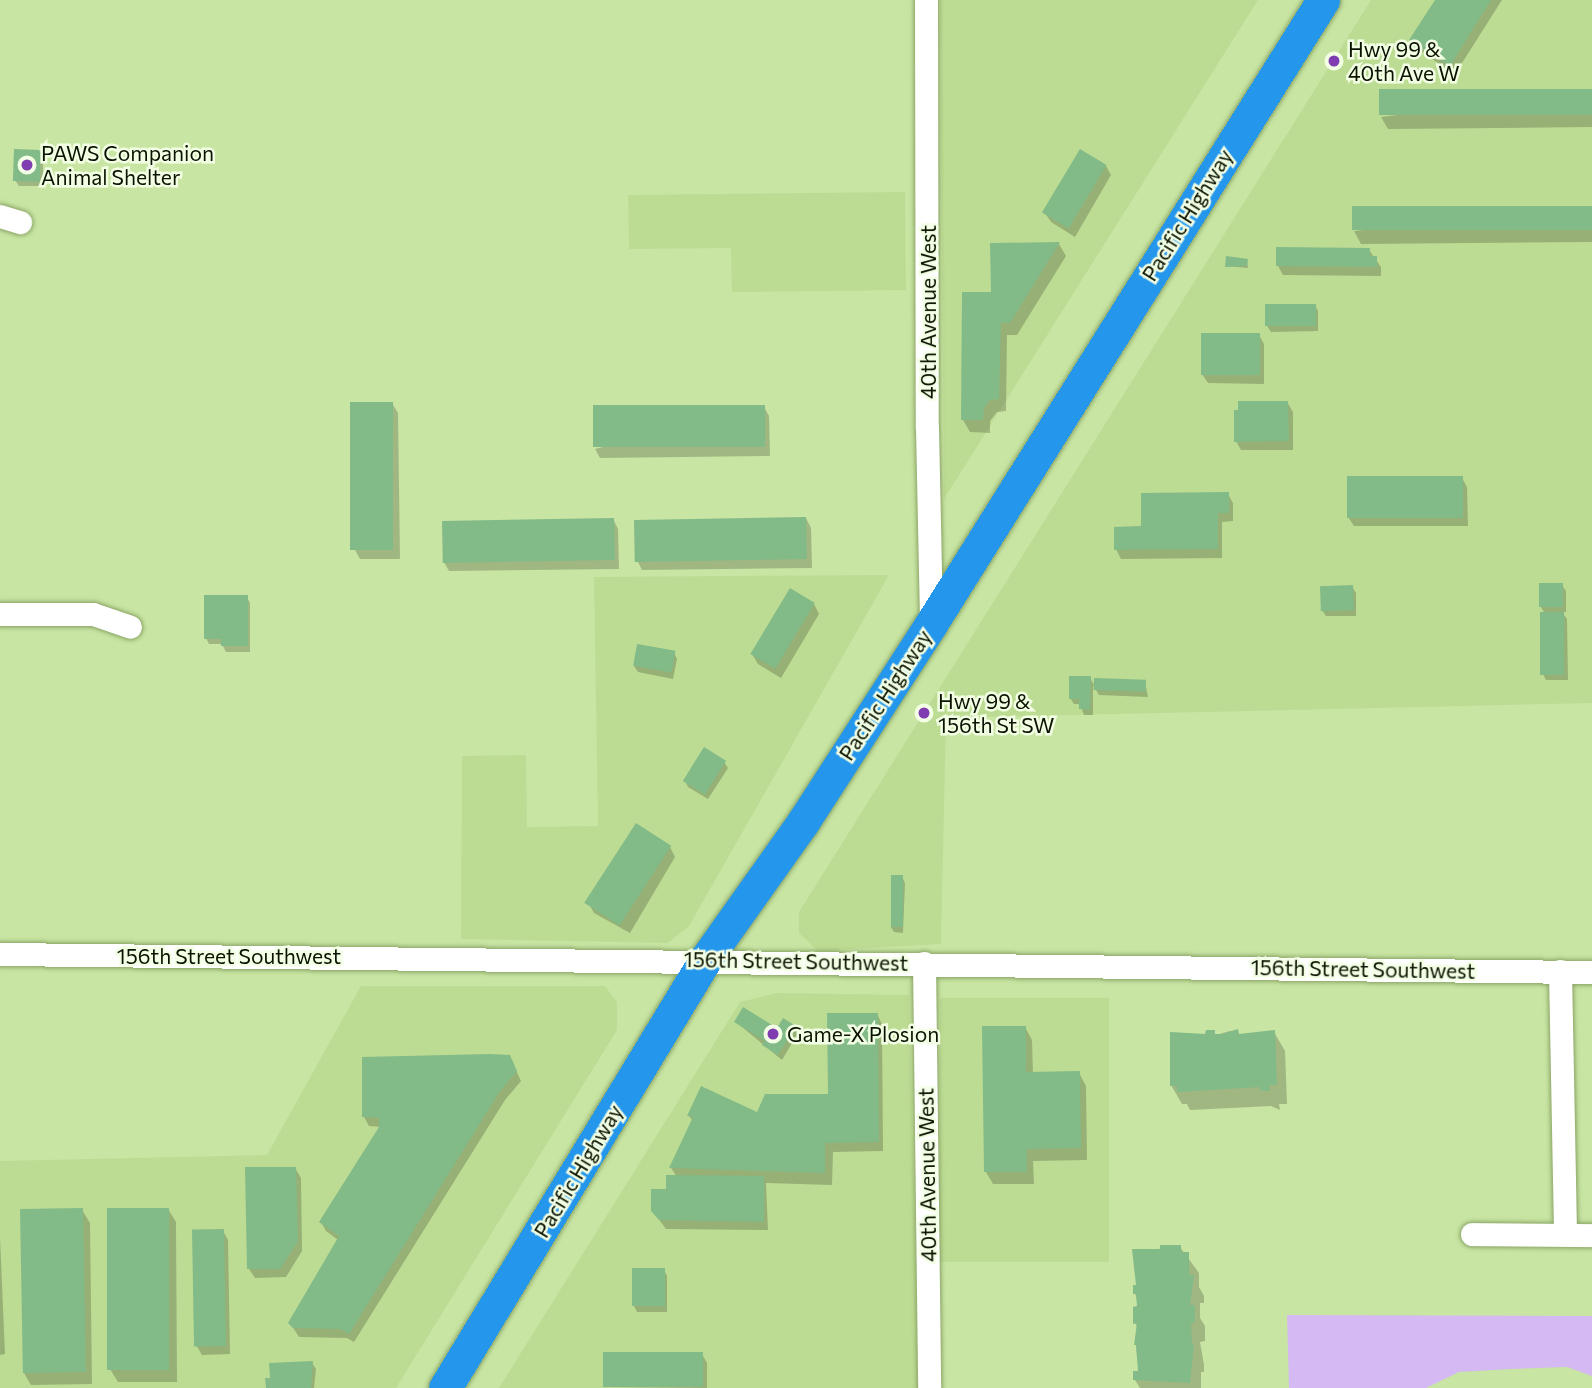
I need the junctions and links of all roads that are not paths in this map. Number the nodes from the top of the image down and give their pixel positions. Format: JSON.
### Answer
{"nodes":[{"id":1,"x":926,"y":0,"type":"edge"},
{"id":2,"x":1323,"y":0,"type":"edge"},
{"id":3,"x":0,"y":614,"type":"edge"},
{"id":4,"x":931,"y":624,"type":"junction"},
{"id":5,"x":130,"y":627,"type":"dead end"},
{"id":6,"x":0,"y":954,"type":"edge"},
{"id":7,"x":705,"y":960,"type":"junction"},
{"id":8,"x":924,"y":963,"type":"junction"},
{"id":9,"x":1560,"y":971,"type":"junction"},
{"id":10,"x":1592,"y":972,"type":"edge"},
{"id":11,"x":1472,"y":1234,"type":"dead end"},
{"id":12,"x":1565,"y":1234,"type":"junction"},
{"id":13,"x":1592,"y":1234,"type":"edge"},
{"id":14,"x":445,"y":1388,"type":"edge"},
{"id":15,"x":929,"y":1388,"type":"edge"}],
"edges":[{"from":1,"to":4,"type":"street","name":"40th Avenue West"},
{"from":2,"to":4,"type":"highway","name":"Pacific Highway"},
{"from":3,"to":5,"type":"street"},
{"from":4,"to":7,"type":"highway","name":"Pacific Highway"},
{"from":6,"to":7,"type":"street","name":"156th Street Southwest"},
{"from":7,"to":8,"type":"street","name":"156th Street Southwest"},
{"from":7,"to":14,"type":"highway","name":"Pacific Highway"},
{"from":8,"to":9,"type":"street","name":"156th Street Southwest"},
{"from":8,"to":15,"type":"street","name":"40th Avenue West"},
{"from":9,"to":10,"type":"street","name":"156th Street Southwest"},
{"from":9,"to":12,"type":"street"},
{"from":11,"to":12,"type":"street"},
{"from":12,"to":13,"type":"street"}]}
